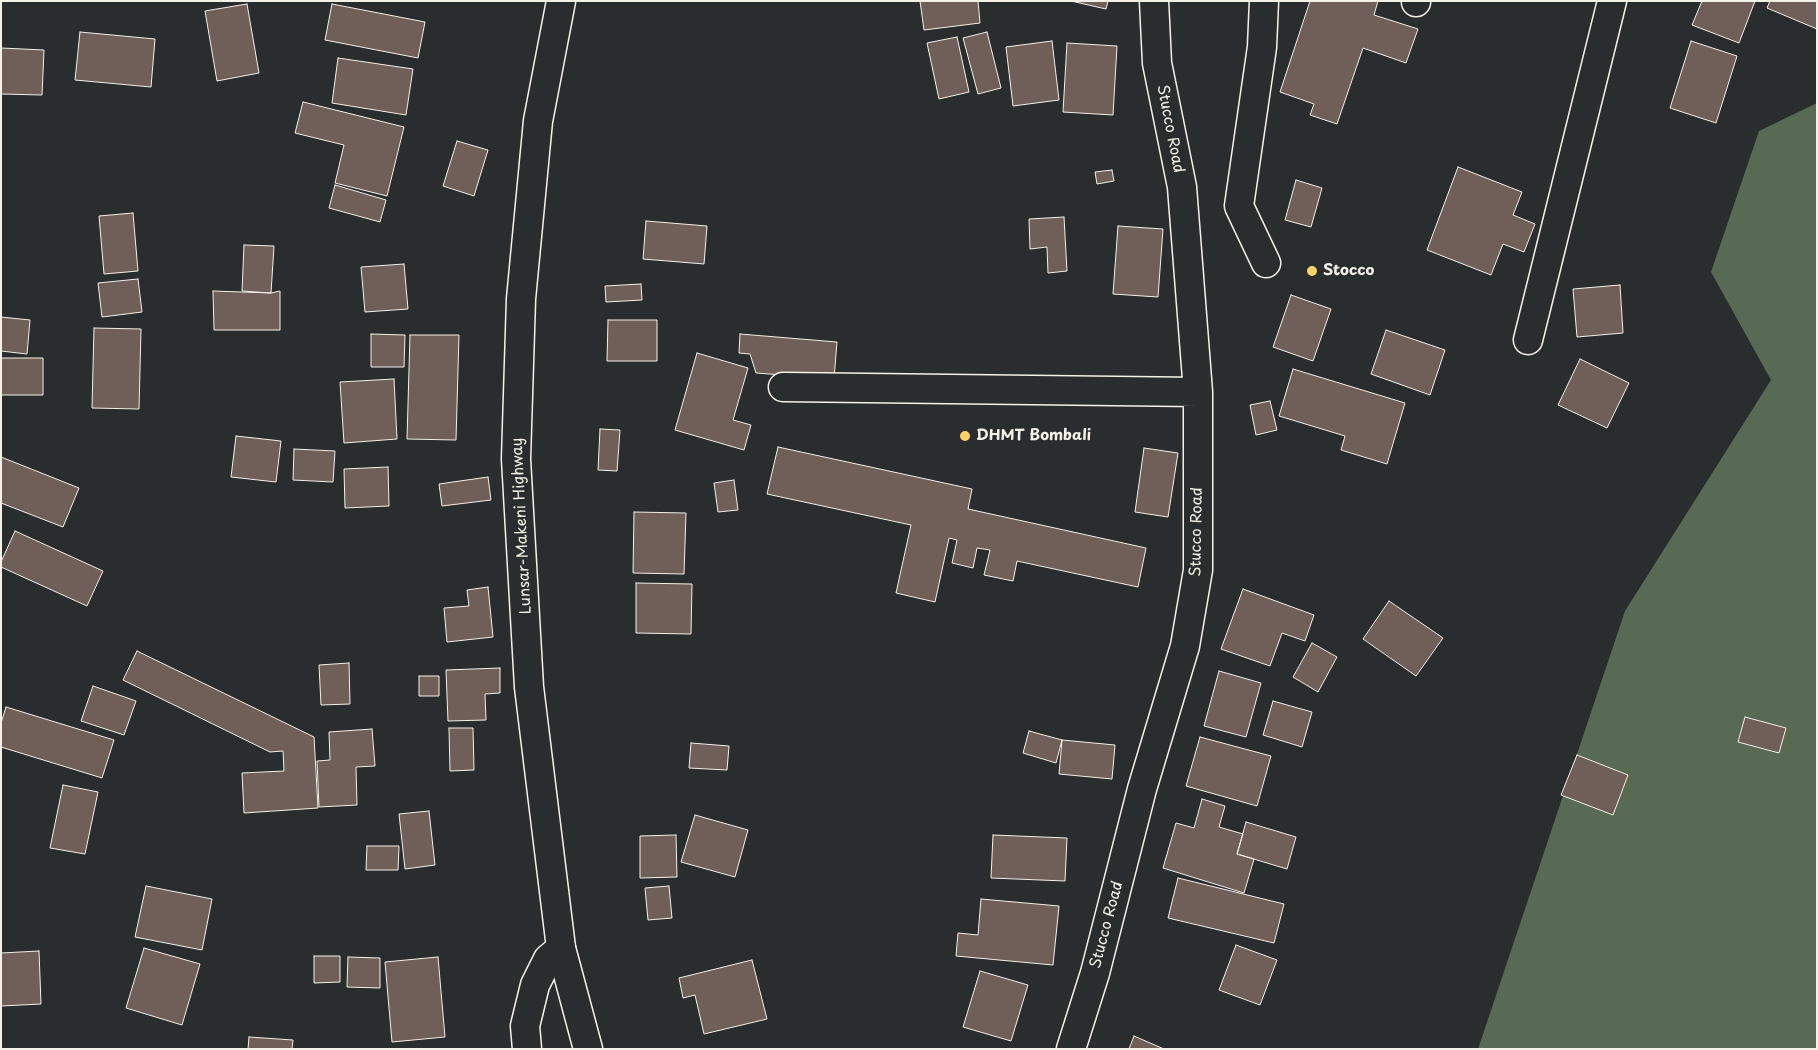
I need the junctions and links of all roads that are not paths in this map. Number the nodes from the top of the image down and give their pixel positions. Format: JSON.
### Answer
{"nodes":[{"id":1,"x":561,"y":1,"type":"edge"},
{"id":2,"x":1154,"y":1,"type":"edge"},
{"id":3,"x":1264,"y":1,"type":"edge"},
{"id":4,"x":1612,"y":1,"type":"edge"},
{"id":5,"x":1266,"y":263,"type":"dead end"},
{"id":6,"x":1528,"y":340,"type":"dead end"},
{"id":7,"x":783,"y":387,"type":"dead end"},
{"id":8,"x":1198,"y":392,"type":"junction"},
{"id":9,"x":560,"y":948,"type":"junction"},
{"id":10,"x":527,"y":1049,"type":"edge"},
{"id":11,"x":588,"y":1049,"type":"edge"},
{"id":12,"x":1071,"y":1049,"type":"edge"}],
"edges":[{"from":1,"to":9,"type":"street","name":"Lunsar-Makeni Highway"},
{"from":2,"to":8,"type":"street","name":"Stucco Road"},
{"from":3,"to":5,"type":"street"},
{"from":4,"to":6,"type":"street"},
{"from":7,"to":8,"type":"street"},
{"from":8,"to":12,"type":"street","name":"Stucco Road"},
{"from":9,"to":10,"type":"street"},
{"from":9,"to":11,"type":"street","name":"Lunsar-Makeni Highway"}]}
